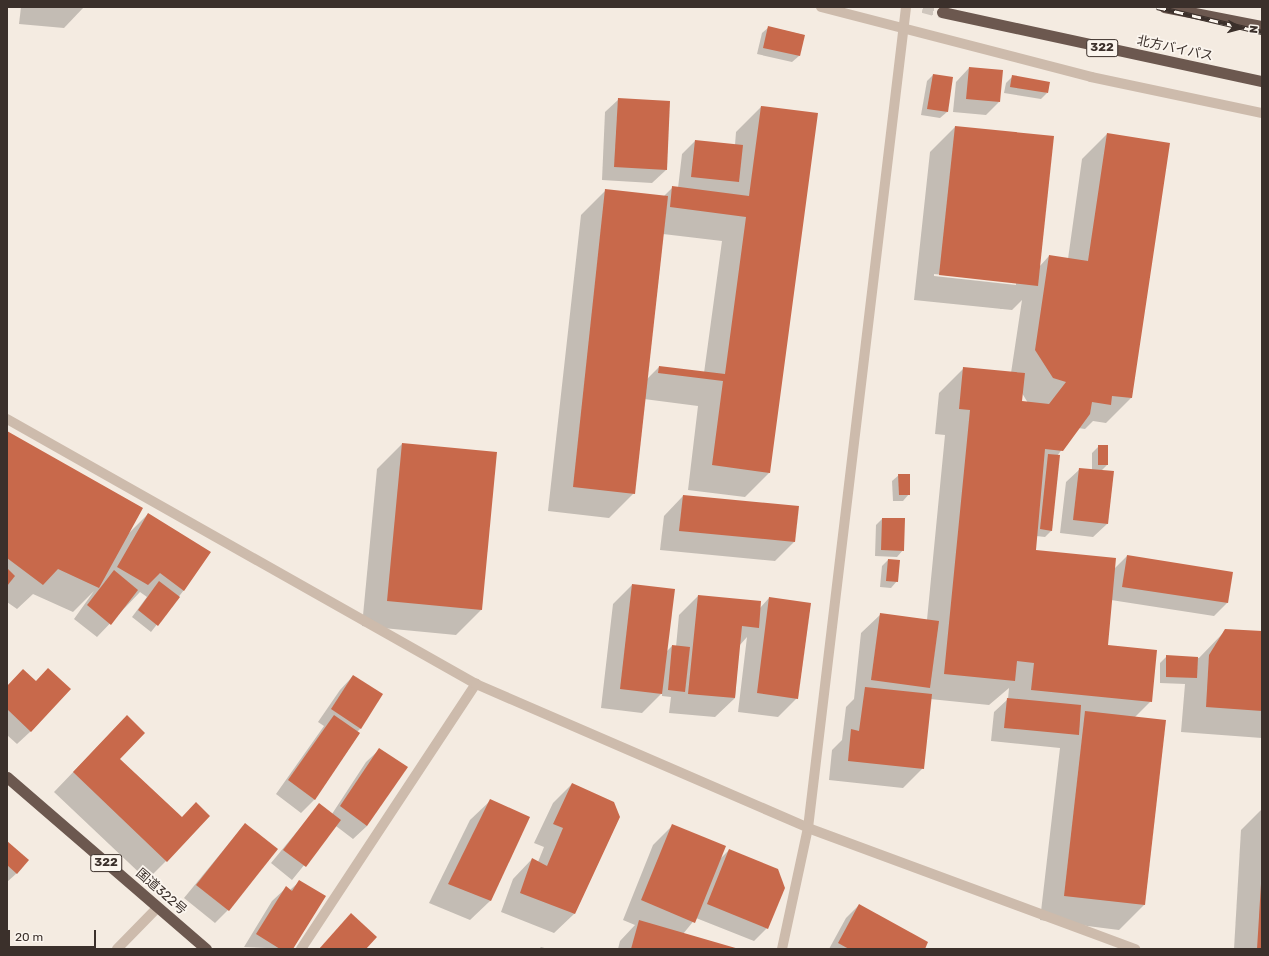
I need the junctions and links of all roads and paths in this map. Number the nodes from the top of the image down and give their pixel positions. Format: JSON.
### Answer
{"nodes":[{"id":1,"x":821,"y":7,"type":"edge"},
{"id":2,"x":906,"y":7,"type":"edge"},
{"id":3,"x":1164,"y":7,"type":"edge"},
{"id":4,"x":942,"y":12,"type":"tunnel mouth"},
{"id":5,"x":1262,"y":26,"type":"edge"},
{"id":6,"x":903,"y":28,"type":"junction"},
{"id":7,"x":1262,"y":82,"type":"edge"},
{"id":8,"x":1262,"y":112,"type":"edge"},
{"id":9,"x":7,"y":419,"type":"edge"},
{"id":10,"x":476,"y":684,"type":"junction"},
{"id":11,"x":7,"y":777,"type":"edge"},
{"id":12,"x":808,"y":828,"type":"junction"},
{"id":13,"x":157,"y":908,"type":"junction"},
{"id":14,"x":117,"y":949,"type":"edge"},
{"id":15,"x":206,"y":949,"type":"edge"},
{"id":16,"x":301,"y":949,"type":"edge"},
{"id":17,"x":782,"y":949,"type":"edge"},
{"id":18,"x":1135,"y":949,"type":"edge"}],
"edges":[{"from":1,"to":6,"type":"street"},
{"from":2,"to":6,"type":"street"},
{"from":3,"to":5,"type":"highway"},
{"from":4,"to":7,"type":"highway","name":"北方バイパス","number":"322"},
{"from":6,"to":8,"type":"street"},
{"from":6,"to":12,"type":"street"},
{"from":9,"to":10,"type":"street"},
{"from":10,"to":12,"type":"street"},
{"from":10,"to":16,"type":"street"},
{"from":11,"to":13,"type":"highway","name":"国道322号","number":"322"},
{"from":12,"to":17,"type":"street"},
{"from":12,"to":18,"type":"street"},
{"from":13,"to":14,"type":"street"},
{"from":13,"to":15,"type":"highway","name":"国道322号","number":"322"}]}
